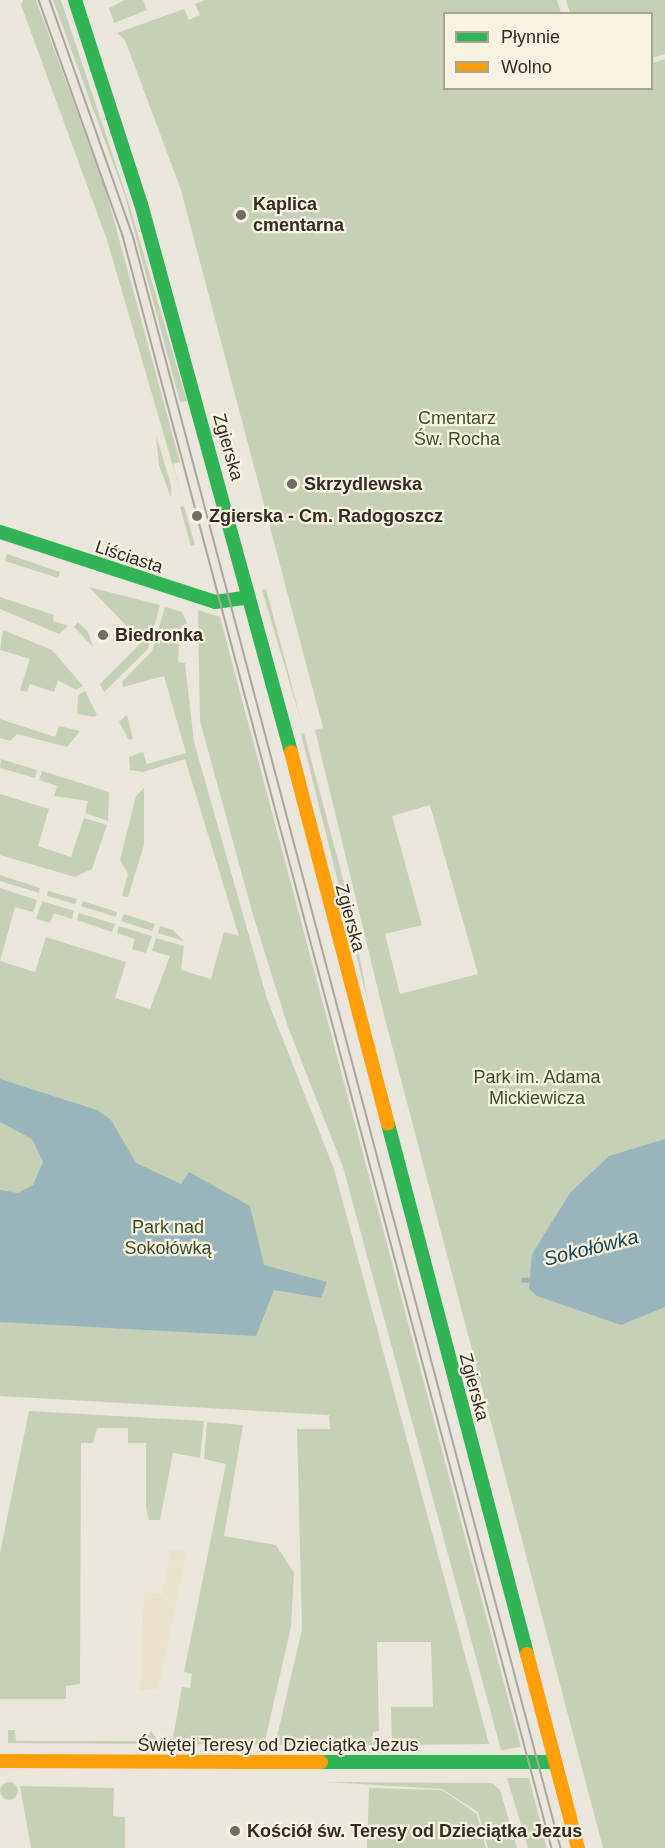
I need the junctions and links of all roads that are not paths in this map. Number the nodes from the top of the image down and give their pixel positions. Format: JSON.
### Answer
{"nodes":[{"id":1,"x":75,"y":0,"type":"edge"},
{"id":2,"x":0,"y":532,"type":"edge"},
{"id":3,"x":249,"y":597,"type":"junction"},
{"id":4,"x":0,"y":1761,"type":"edge"},
{"id":5,"x":555,"y":1762,"type":"junction"},
{"id":6,"x":578,"y":1848,"type":"edge"}],
"edges":[{"from":1,"to":3,"type":"main road","name":"Zgierska"},
{"from":2,"to":3,"type":"main road","name":"Liściasta"},
{"from":3,"to":5,"type":"main road","name":"Zgierska"},
{"from":4,"to":5,"type":"main road","name":"Świętej Teresy od Dzieciątka Jezus"},
{"from":5,"to":6,"type":"main road","name":"Zgierska"}]}
